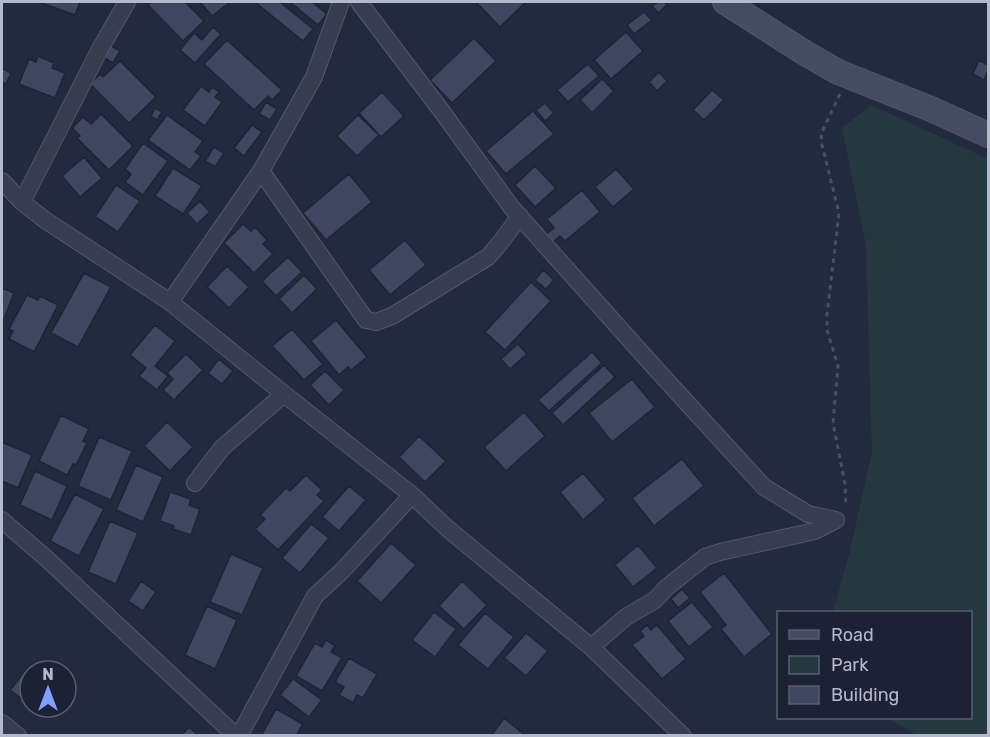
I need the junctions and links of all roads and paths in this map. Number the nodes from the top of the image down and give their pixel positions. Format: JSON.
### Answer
{"nodes":[{"id":1,"x":127,"y":2,"type":"edge"},
{"id":2,"x":341,"y":2,"type":"edge"},
{"id":3,"x":359,"y":2,"type":"edge"},
{"id":4,"x":725,"y":2,"type":"edge"},
{"id":5,"x":848,"y":76,"type":"junction"},
{"id":6,"x":988,"y":135,"type":"edge"},
{"id":7,"x":261,"y":171,"type":"junction"},
{"id":8,"x":2,"y":181,"type":"edge"},
{"id":9,"x":22,"y":202,"type":"junction"},
{"id":10,"x":520,"y":216,"type":"junction"},
{"id":11,"x":171,"y":302,"type":"junction"},
{"id":12,"x":284,"y":394,"type":"junction"},
{"id":13,"x":195,"y":483,"type":"dead end"},
{"id":14,"x":412,"y":495,"type":"junction"},
{"id":15,"x":836,"y":519,"type":"junction"},
{"id":16,"x":2,"y":520,"type":"edge"},
{"id":17,"x":591,"y":647,"type":"junction"},
{"id":18,"x":2,"y":723,"type":"edge"},
{"id":19,"x":18,"y":735,"type":"edge"},
{"id":20,"x":237,"y":735,"type":"edge"},
{"id":21,"x":683,"y":735,"type":"edge"}],
"edges":[{"from":1,"to":9,"type":"street"},
{"from":2,"to":7,"type":"street"},
{"from":3,"to":10,"type":"street"},
{"from":4,"to":5,"type":"street"},
{"from":5,"to":6,"type":"street"},
{"from":5,"to":15,"type":"path"},
{"from":7,"to":10,"type":"street"},
{"from":7,"to":11,"type":"street"},
{"from":8,"to":9,"type":"street"},
{"from":9,"to":11,"type":"street"},
{"from":10,"to":15,"type":"street"},
{"from":11,"to":12,"type":"street"},
{"from":12,"to":13,"type":"street"},
{"from":12,"to":14,"type":"street"},
{"from":14,"to":17,"type":"street"},
{"from":14,"to":20,"type":"street"},
{"from":15,"to":17,"type":"street"},
{"from":16,"to":20,"type":"street"},
{"from":17,"to":21,"type":"street"},
{"from":18,"to":19,"type":"street"}]}
